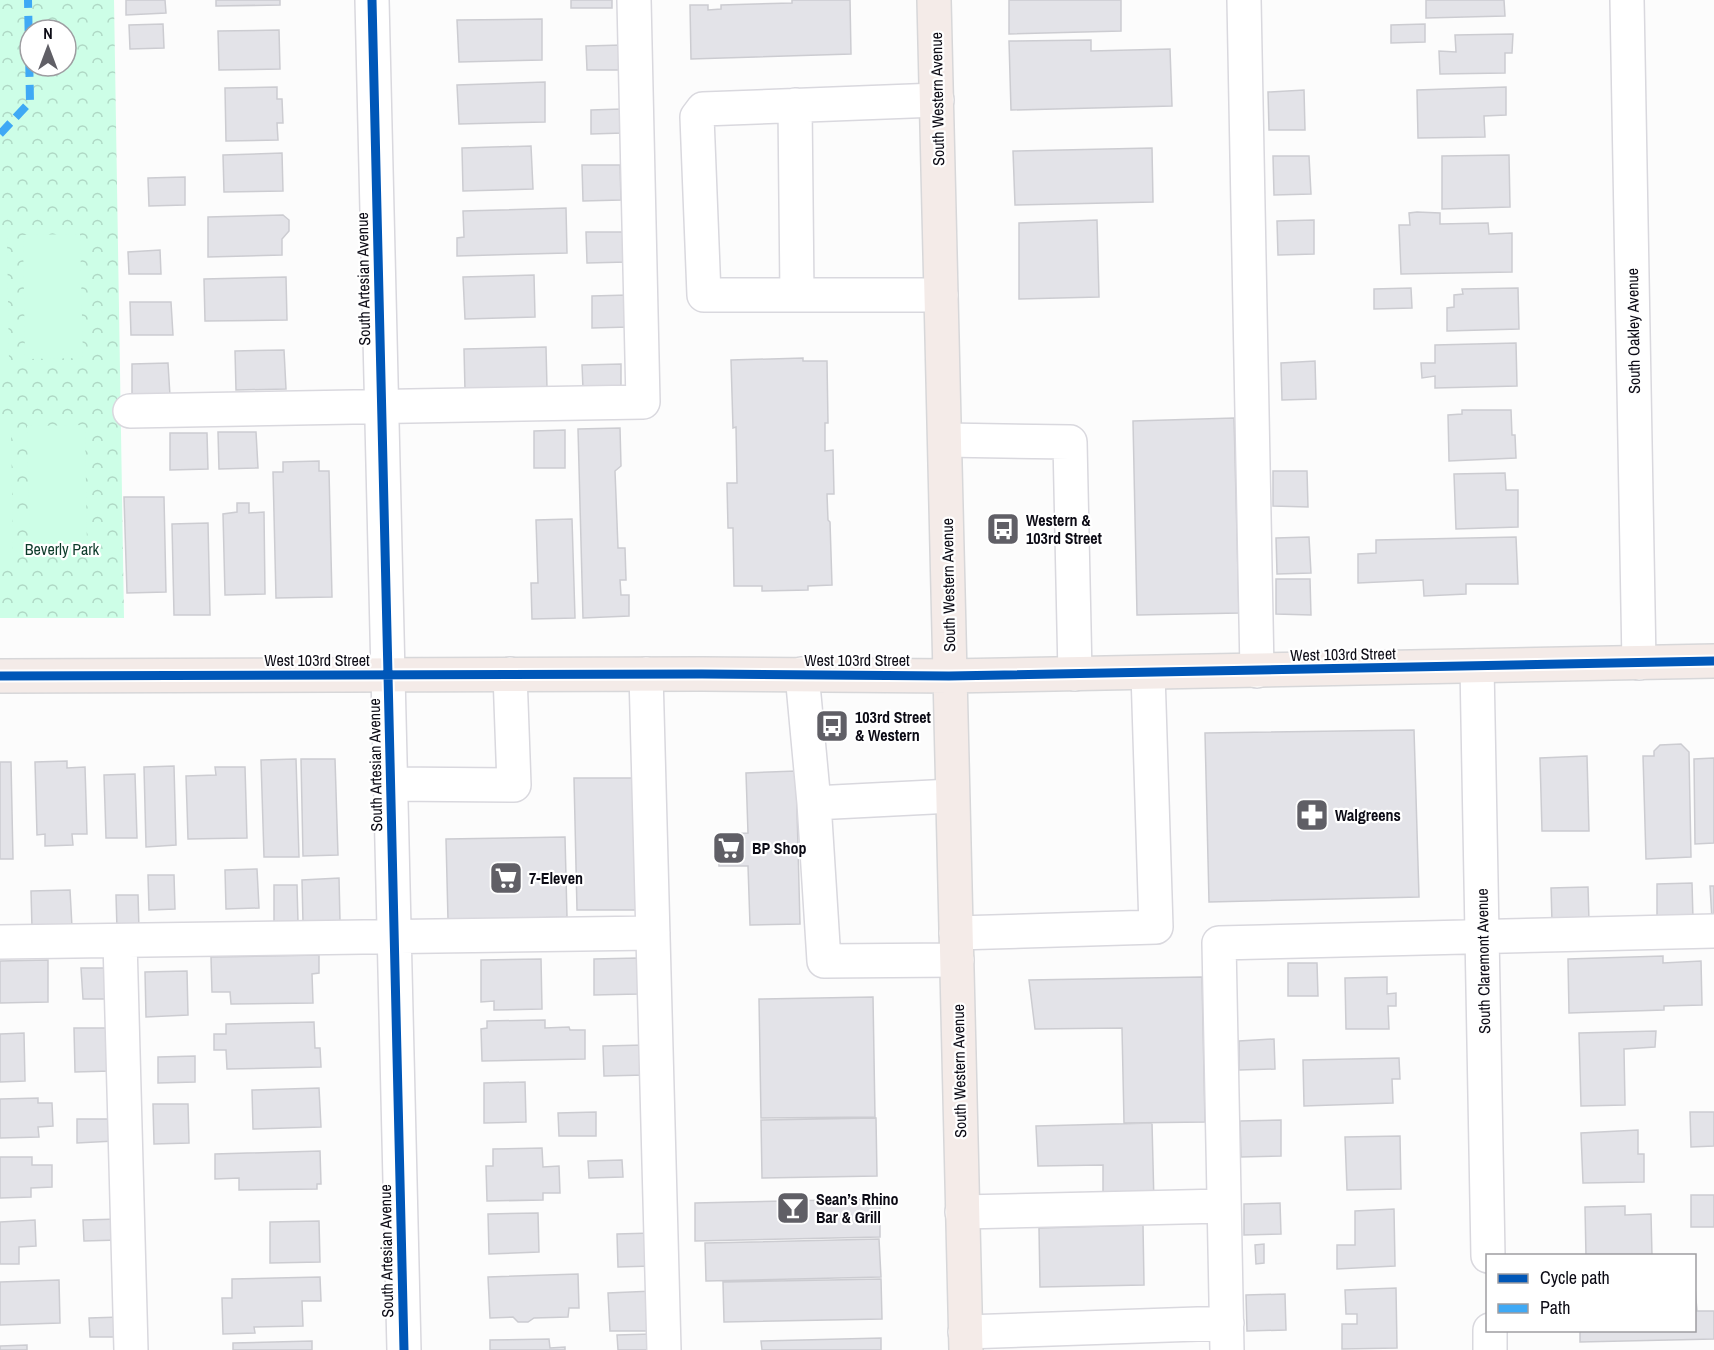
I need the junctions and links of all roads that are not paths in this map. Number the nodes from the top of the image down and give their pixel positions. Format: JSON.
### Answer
{"nodes":[{"id":1,"x":372,"y":0,"type":"edge"},
{"id":2,"x":634,"y":0,"type":"edge"},
{"id":3,"x":934,"y":0,"type":"edge"},
{"id":4,"x":1244,"y":0,"type":"edge"},
{"id":5,"x":1627,"y":0,"type":"edge"},
{"id":6,"x":937,"y":100,"type":"junction"},
{"id":7,"x":795,"y":105,"type":"junction"},
{"id":8,"x":797,"y":295,"type":"junction"},
{"id":9,"x":941,"y":295,"type":"junction"},
{"id":10,"x":381,"y":408,"type":"junction"},
{"id":11,"x":130,"y":411,"type":"dead end"},
{"id":12,"x":945,"y":440,"type":"junction"},
{"id":13,"x":1714,"y":661,"type":"edge"},
{"id":14,"x":1639,"y":663,"type":"junction"},
{"id":15,"x":1477,"y":666,"type":"junction"},
{"id":16,"x":1257,"y":671,"type":"junction"},
{"id":17,"x":1148,"y":673,"type":"junction"},
{"id":18,"x":387,"y":675,"type":"junction"},
{"id":19,"x":510,"y":675,"type":"junction"},
{"id":20,"x":646,"y":675,"type":"junction"},
{"id":21,"x":802,"y":675,"type":"junction"},
{"id":22,"x":1075,"y":675,"type":"junction"},
{"id":23,"x":0,"y":676,"type":"edge"},
{"id":24,"x":949,"y":676,"type":"junction"},
{"id":25,"x":390,"y":784,"type":"junction"},
{"id":26,"x":952,"y":796,"type":"junction"},
{"id":27,"x":814,"y":803,"type":"junction"},
{"id":28,"x":1714,"y":931,"type":"edge"},
{"id":29,"x":653,"y":933,"type":"junction"},
{"id":30,"x":1482,"y":936,"type":"junction"},
{"id":31,"x":394,"y":937,"type":"junction"},
{"id":32,"x":120,"y":940,"type":"junction"},
{"id":33,"x":0,"y":942,"type":"edge"},
{"id":34,"x":956,"y":947,"type":"junction"},
{"id":35,"x":1224,"y":1206,"type":"junction"},
{"id":36,"x":962,"y":1212,"type":"junction"},
{"id":37,"x":1488,"y":1254,"type":"edge"},
{"id":38,"x":1490,"y":1332,"type":"edge"},
{"id":39,"x":1227,"y":1337,"type":"edge"},
{"id":40,"x":966,"y":1341,"type":"edge"},
{"id":41,"x":131,"y":1350,"type":"edge"},
{"id":42,"x":404,"y":1350,"type":"edge"},
{"id":43,"x":664,"y":1350,"type":"edge"},
{"id":44,"x":1490,"y":1350,"type":"edge"}],
"edges":[{"from":1,"to":10,"type":"street","name":"South Artesian Avenue"},
{"from":2,"to":10,"type":"street"},
{"from":3,"to":6,"type":"main road","name":"South Western Avenue"},
{"from":4,"to":16,"type":"street"},
{"from":5,"to":14,"type":"street","name":"South Oakley Avenue"},
{"from":6,"to":7,"type":"street"},
{"from":6,"to":9,"type":"main road","name":"South Western Avenue"},
{"from":7,"to":8,"type":"street"},
{"from":7,"to":8,"type":"street"},
{"from":8,"to":9,"type":"street"},
{"from":9,"to":12,"type":"main road","name":"South Western Avenue"},
{"from":10,"to":11,"type":"street"},
{"from":10,"to":18,"type":"street","name":"South Artesian Avenue"},
{"from":12,"to":22,"type":"street"},
{"from":12,"to":24,"type":"main road","name":"South Western Avenue"},
{"from":13,"to":14,"type":"main road","name":"West 103rd Street"},
{"from":14,"to":15,"type":"main road","name":"West 103rd Street"},
{"from":15,"to":16,"type":"main road","name":"West 103rd Street"},
{"from":15,"to":30,"type":"street","name":"South Claremont Avenue"},
{"from":16,"to":17,"type":"main road","name":"West 103rd Street"},
{"from":17,"to":22,"type":"main road","name":"West 103rd Street"},
{"from":17,"to":34,"type":"street"},
{"from":18,"to":19,"type":"main road","name":"West 103rd Street"},
{"from":18,"to":23,"type":"main road","name":"West 103rd Street"},
{"from":18,"to":25,"type":"street","name":"South Artesian Avenue"},
{"from":19,"to":20,"type":"main road","name":"West 103rd Street"},
{"from":19,"to":25,"type":"street"},
{"from":20,"to":21,"type":"main road","name":"West 103rd Street"},
{"from":20,"to":29,"type":"street"},
{"from":21,"to":24,"type":"main road","name":"West 103rd Street"},
{"from":21,"to":27,"type":"street"},
{"from":22,"to":24,"type":"main road","name":"West 103rd Street"},
{"from":24,"to":26,"type":"main road","name":"South Western Avenue"},
{"from":25,"to":31,"type":"street","name":"South Artesian Avenue"},
{"from":26,"to":27,"type":"street"},
{"from":26,"to":34,"type":"main road","name":"South Western Avenue"},
{"from":27,"to":34,"type":"street"},
{"from":28,"to":30,"type":"street"},
{"from":29,"to":31,"type":"street"},
{"from":29,"to":43,"type":"street"},
{"from":30,"to":35,"type":"street"},
{"from":30,"to":37,"type":"street","name":"South Claremont Avenue"},
{"from":31,"to":32,"type":"street"},
{"from":31,"to":42,"type":"street","name":"South Artesian Avenue"},
{"from":32,"to":33,"type":"street"},
{"from":32,"to":41,"type":"street"},
{"from":34,"to":36,"type":"main road","name":"South Western Avenue"},
{"from":35,"to":36,"type":"street"},
{"from":35,"to":39,"type":"street"},
{"from":36,"to":40,"type":"main road","name":"South Western Avenue"},
{"from":38,"to":44,"type":"street"},
{"from":39,"to":40,"type":"street"}]}
